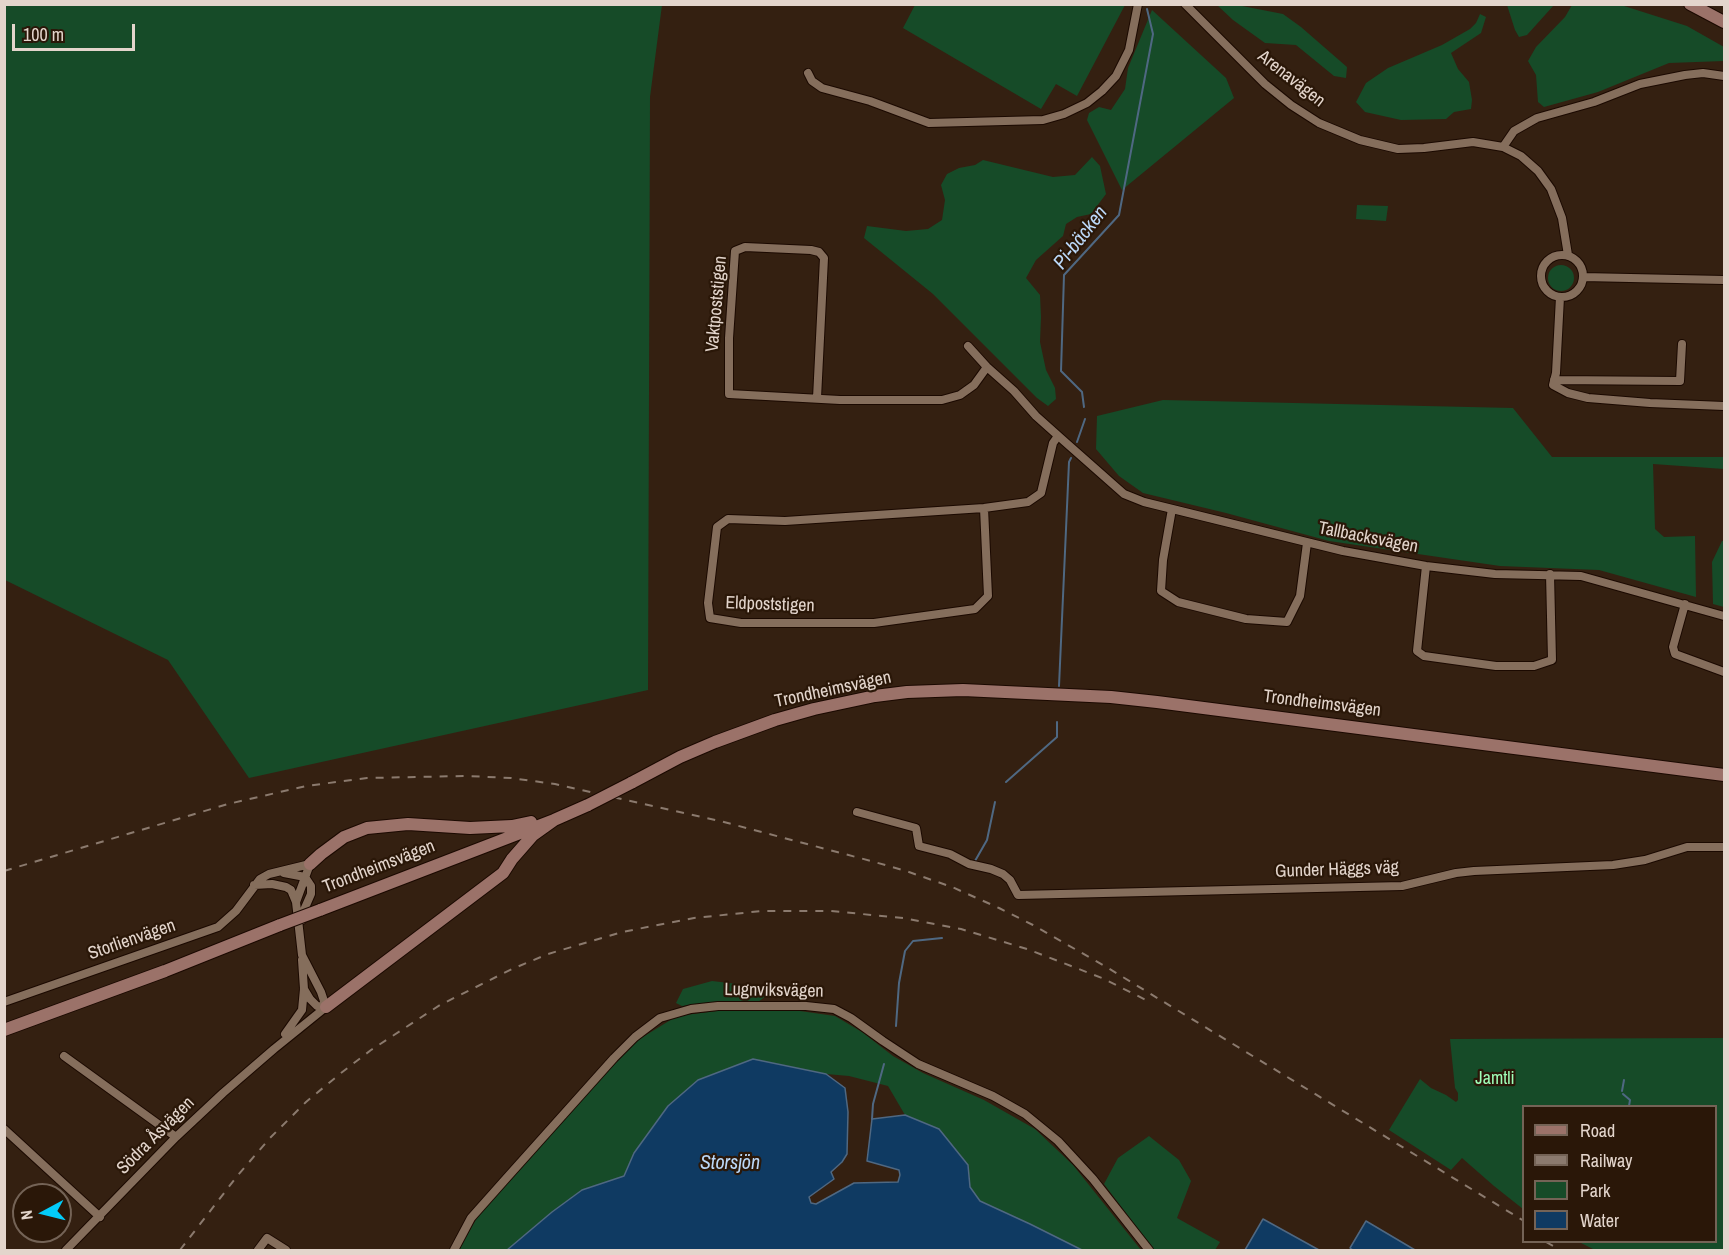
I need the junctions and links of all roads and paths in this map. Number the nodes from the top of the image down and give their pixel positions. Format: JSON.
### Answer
{"nodes":[{"id":1,"x":1138,"y":4,"type":"edge"},
{"id":2,"x":1185,"y":4,"type":"edge"},
{"id":3,"x":1690,"y":4,"type":"edge"},
{"id":4,"x":1725,"y":22,"type":"edge"},
{"id":5,"x":808,"y":73,"type":"dead end"},
{"id":6,"x":1725,"y":76,"type":"edge"},
{"id":7,"x":1503,"y":147,"type":"junction"},
{"id":8,"x":1568,"y":255,"type":"junction"},
{"id":9,"x":1583,"y":277,"type":"junction"},
{"id":10,"x":1725,"y":280,"type":"edge"},
{"id":11,"x":1560,"y":297,"type":"junction"},
{"id":12,"x":1682,"y":344,"type":"dead end"},
{"id":13,"x":968,"y":346,"type":"dead end"},
{"id":14,"x":987,"y":367,"type":"junction"},
{"id":15,"x":1555,"y":376,"type":"junction"},
{"id":16,"x":817,"y":398,"type":"junction"},
{"id":17,"x":1725,"y":406,"type":"edge"},
{"id":18,"x":1055,"y":439,"type":"junction"},
{"id":19,"x":984,"y":508,"type":"junction"},
{"id":20,"x":1172,"y":509,"type":"junction"},
{"id":21,"x":1307,"y":543,"type":"junction"},
{"id":22,"x":1426,"y":566,"type":"junction"},
{"id":23,"x":1550,"y":574,"type":"junction"},
{"id":24,"x":1685,"y":604,"type":"junction"},
{"id":25,"x":1725,"y":616,"type":"edge"},
{"id":26,"x":1725,"y":672,"type":"edge"},
{"id":27,"x":1725,"y":775,"type":"edge"},
{"id":28,"x":857,"y":812,"type":"dead end"},
{"id":29,"x":558,"y":818,"type":"junction"},
{"id":30,"x":1725,"y":847,"type":"edge"},
{"id":31,"x":310,"y":864,"type":"junction"},
{"id":32,"x":279,"y":872,"type":"junction"},
{"id":33,"x":305,"y":877,"type":"junction"},
{"id":34,"x":254,"y":885,"type":"junction"},
{"id":35,"x":296,"y":902,"type":"junction"},
{"id":36,"x":300,"y":936,"type":"junction"},
{"id":37,"x":302,"y":955,"type":"junction"},
{"id":38,"x":304,"y":989,"type":"junction"},
{"id":39,"x":4,"y":1002,"type":"edge"},
{"id":40,"x":326,"y":1007,"type":"junction"},
{"id":41,"x":4,"y":1030,"type":"edge"},
{"id":42,"x":274,"y":1049,"type":"junction"},
{"id":43,"x":64,"y":1056,"type":"dead end"},
{"id":44,"x":4,"y":1130,"type":"edge"},
{"id":45,"x":176,"y":1137,"type":"junction"},
{"id":46,"x":100,"y":1217,"type":"junction"},
{"id":47,"x":66,"y":1251,"type":"edge"},
{"id":48,"x":258,"y":1251,"type":"edge"},
{"id":49,"x":286,"y":1251,"type":"edge"},
{"id":50,"x":453,"y":1251,"type":"edge"},
{"id":51,"x":1149,"y":1251,"type":"edge"}],
"edges":[{"from":1,"to":5,"type":"street"},
{"from":2,"to":7,"type":"street","name":"Arenavägen"},
{"from":3,"to":4,"type":"main road"},
{"from":6,"to":7,"type":"street"},
{"from":7,"to":8,"type":"street","name":"Arenavägen"},
{"from":8,"to":9,"type":"street","name":"Arenavägen"},
{"from":8,"to":11,"type":"street"},
{"from":9,"to":10,"type":"street"},
{"from":9,"to":11,"type":"street"},
{"from":11,"to":15,"type":"street"},
{"from":12,"to":15,"type":"street"},
{"from":13,"to":14,"type":"street","name":"Tallbacksvägen"},
{"from":14,"to":16,"type":"street","name":"Vaktpoststigen"},
{"from":14,"to":18,"type":"street","name":"Tallbacksvägen"},
{"from":15,"to":17,"type":"street"},
{"from":16,"to":16,"type":"street","name":"Vaktpoststigen"},
{"from":18,"to":19,"type":"street","name":"Eldpoststigen"},
{"from":18,"to":20,"type":"street","name":"Tallbacksvägen"},
{"from":19,"to":19,"type":"street","name":"Eldpoststigen"},
{"from":20,"to":21,"type":"street","name":"Tallbacksvägen"},
{"from":20,"to":21,"type":"street"},
{"from":21,"to":22,"type":"street","name":"Tallbacksvägen"},
{"from":22,"to":23,"type":"street","name":"Tallbacksvägen"},
{"from":22,"to":23,"type":"street"},
{"from":23,"to":24,"type":"street","name":"Tallbacksvägen"},
{"from":24,"to":25,"type":"street","name":"Tallbacksvägen"},
{"from":24,"to":26,"type":"street"},
{"from":27,"to":29,"type":"main road","name":"Trondheimsvägen","bridge":true},
{"from":28,"to":30,"type":"street","name":"Gunder Häggs väg"},
{"from":29,"to":31,"type":"main road"},
{"from":29,"to":40,"type":"main road"},
{"from":29,"to":41,"type":"main road","name":"Trondheimsvägen","bridge":true},
{"from":31,"to":32,"type":"street","name":"Storlienvägen"},
{"from":31,"to":33,"type":"street"},
{"from":32,"to":33,"type":"street"},
{"from":32,"to":34,"type":"street","name":"Storlienvägen"},
{"from":33,"to":35,"type":"street"},
{"from":33,"to":36,"type":"street"},
{"from":34,"to":35,"type":"street"},
{"from":34,"to":39,"type":"street","name":"Storlienvägen"},
{"from":35,"to":36,"type":"street","name":"Södra Åsvägen"},
{"from":36,"to":37,"type":"street","name":"Södra Åsvägen"},
{"from":37,"to":38,"type":"street","name":"Södra Åsvägen"},
{"from":37,"to":40,"type":"street"},
{"from":38,"to":40,"type":"street"},
{"from":38,"to":42,"type":"street","name":"Södra Åsvägen"},
{"from":40,"to":42,"type":"street","name":"Södra Åsvägen"},
{"from":42,"to":45,"type":"street","name":"Södra Åsvägen"},
{"from":43,"to":45,"type":"street"},
{"from":44,"to":46,"type":"street"},
{"from":45,"to":46,"type":"street","name":"Södra Åsvägen"},
{"from":46,"to":47,"type":"street","name":"Södra Åsvägen"},
{"from":48,"to":49,"type":"street"},
{"from":50,"to":51,"type":"street","name":"Lugnviksvägen"}]}
